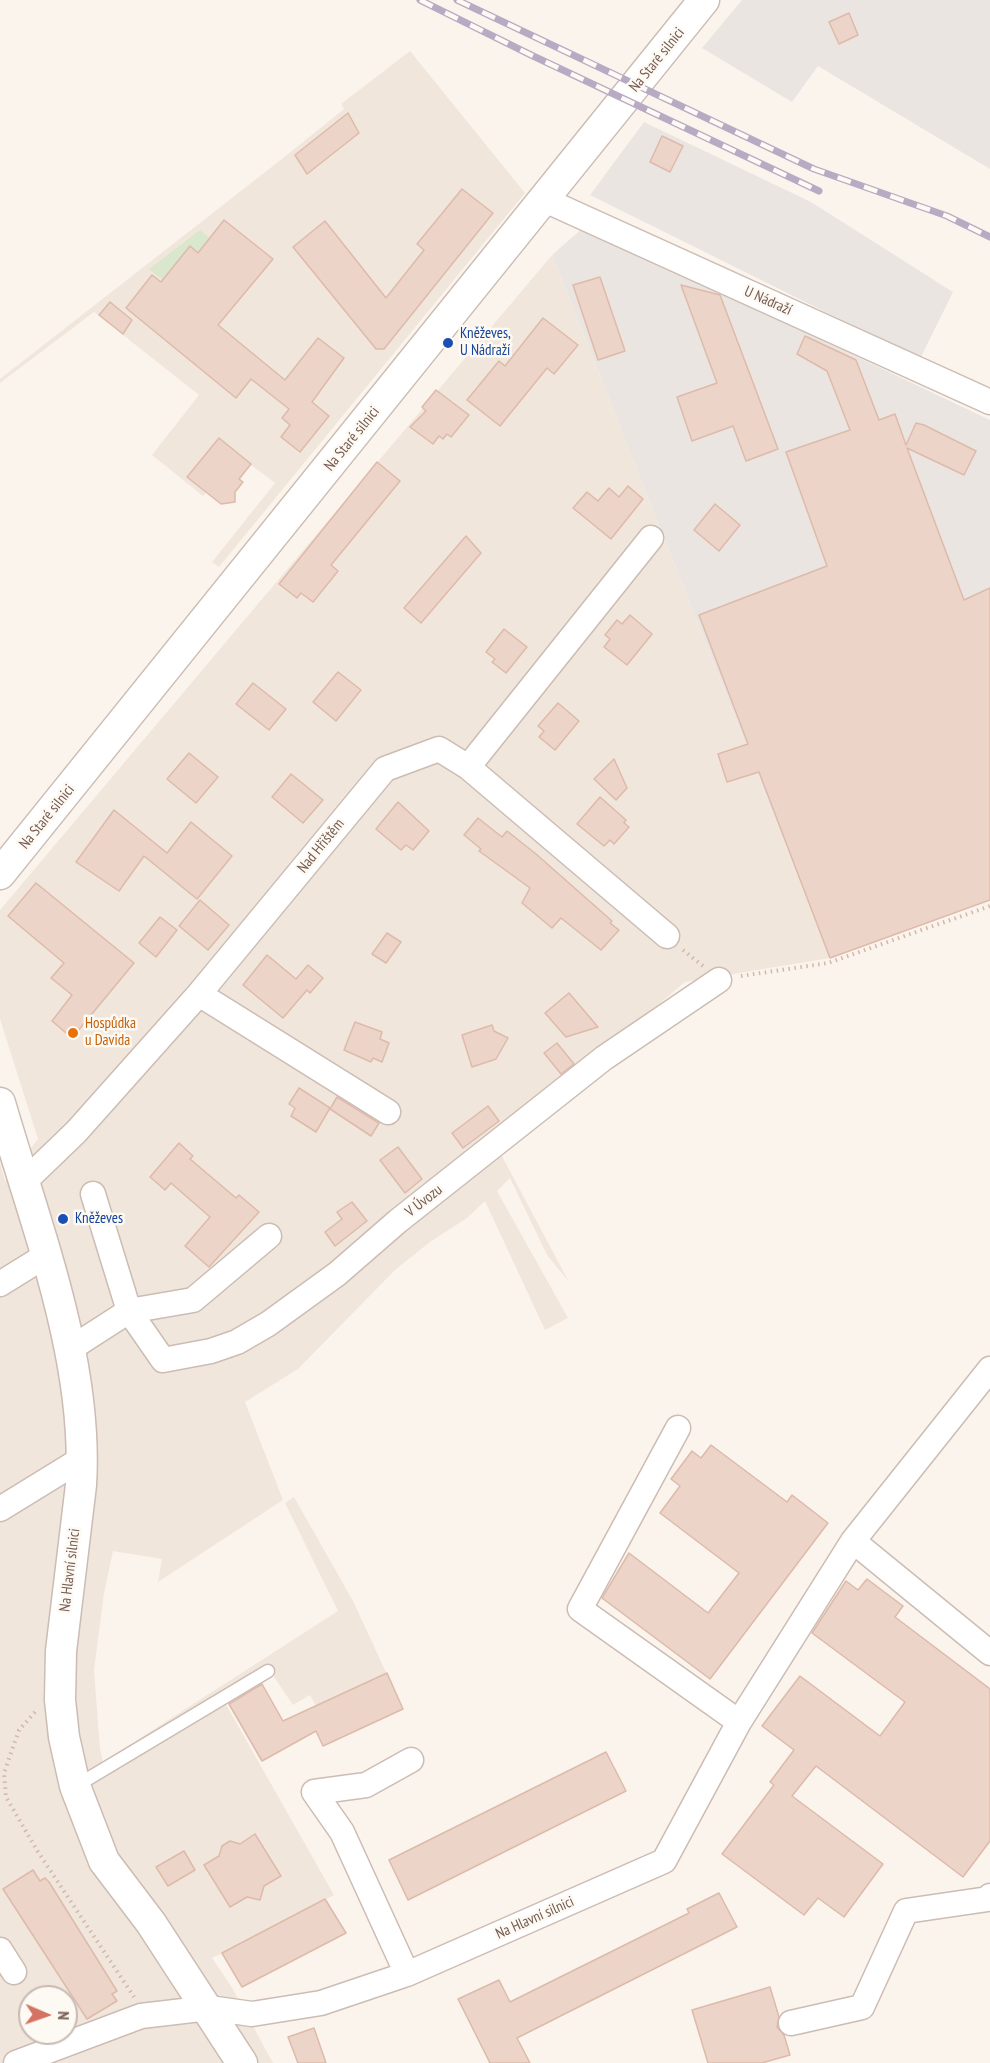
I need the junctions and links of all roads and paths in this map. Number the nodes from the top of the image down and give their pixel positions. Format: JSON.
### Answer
{"nodes":[{"id":1,"x":703,"y":1,"type":"edge"},
{"id":2,"x":545,"y":200,"type":"junction"},
{"id":3,"x":990,"y":402,"type":"edge"},
{"id":4,"x":651,"y":538,"type":"dead end"},
{"id":5,"x":468,"y":767,"type":"junction"},
{"id":6,"x":0,"y":874,"type":"edge"},
{"id":7,"x":990,"y":906,"type":"edge"},
{"id":8,"x":667,"y":936,"type":"joint"},
{"id":9,"x":719,"y":980,"type":"junction"},
{"id":10,"x":199,"y":994,"type":"junction"},
{"id":11,"x":0,"y":1103,"type":"edge"},
{"id":12,"x":388,"y":1112,"type":"dead end"},
{"id":13,"x":23,"y":1183,"type":"junction"},
{"id":14,"x":93,"y":1194,"type":"dead end"},
{"id":15,"x":269,"y":1236,"type":"dead end"},
{"id":16,"x":45,"y":1256,"type":"junction"},
{"id":17,"x":0,"y":1284,"type":"edge"},
{"id":18,"x":129,"y":1311,"type":"junction"},
{"id":19,"x":70,"y":1350,"type":"junction"},
{"id":20,"x":990,"y":1369,"type":"edge"},
{"id":21,"x":678,"y":1428,"type":"dead end"},
{"id":22,"x":83,"y":1458,"type":"junction"},
{"id":23,"x":0,"y":1509,"type":"edge"},
{"id":24,"x":853,"y":1541,"type":"junction"},
{"id":25,"x":990,"y":1653,"type":"edge"},
{"id":26,"x":268,"y":1671,"type":"dead end"},
{"id":27,"x":60,"y":1700,"type":"junction"},
{"id":28,"x":739,"y":1722,"type":"junction"},
{"id":29,"x":411,"y":1760,"type":"dead end"},
{"id":30,"x":75,"y":1786,"type":"junction"},
{"id":31,"x":990,"y":1896,"type":"edge"},
{"id":32,"x":0,"y":1950,"type":"edge"},
{"id":33,"x":14,"y":1972,"type":"dead end"},
{"id":34,"x":406,"y":1974,"type":"junction"},
{"id":35,"x":209,"y":2008,"type":"junction"},
{"id":36,"x":141,"y":2016,"type":"junction"},
{"id":37,"x":791,"y":2023,"type":"dead end"},
{"id":38,"x":16,"y":2063,"type":"edge"},
{"id":39,"x":242,"y":2063,"type":"edge"}],
"edges":[{"from":1,"to":2,"type":"street","name":"Na Staré silnici"},
{"from":2,"to":3,"type":"street","name":"U Nádraží"},
{"from":2,"to":6,"type":"street","name":"Na Staré silnici"},
{"from":4,"to":5,"type":"street"},
{"from":5,"to":8,"type":"street","name":"Nad Hřištěm"},
{"from":5,"to":10,"type":"street","name":"Nad Hřištěm"},
{"from":7,"to":9,"type":"path"},
{"from":8,"to":9,"type":"path"},
{"from":9,"to":18,"type":"street","name":"V Úvozu"},
{"from":10,"to":12,"type":"street"},
{"from":10,"to":13,"type":"street","name":"Nad Hřištěm"},
{"from":11,"to":13,"type":"street","name":"Na Hlavní silnici"},
{"from":13,"to":16,"type":"street","name":"Na Hlavní silnici"},
{"from":14,"to":18,"type":"street"},
{"from":15,"to":18,"type":"street"},
{"from":16,"to":17,"type":"street"},
{"from":16,"to":19,"type":"street","name":"Na Hlavní silnici"},
{"from":18,"to":19,"type":"street"},
{"from":19,"to":22,"type":"street","name":"Na Hlavní silnici"},
{"from":20,"to":24,"type":"street"},
{"from":21,"to":28,"type":"street"},
{"from":22,"to":23,"type":"street"},
{"from":22,"to":27,"type":"street","name":"Na Hlavní silnici"},
{"from":24,"to":25,"type":"street"},
{"from":24,"to":28,"type":"street"},
{"from":26,"to":30,"type":"lane"},
{"from":27,"to":30,"type":"street","name":"Na Hlavní silnici"},
{"from":27,"to":36,"type":"path"},
{"from":28,"to":34,"type":"street","name":"Na Hlavní silnici"},
{"from":29,"to":34,"type":"street"},
{"from":30,"to":35,"type":"street","name":"Na Hlavní silnici"},
{"from":31,"to":37,"type":"street"},
{"from":32,"to":33,"type":"street"},
{"from":34,"to":35,"type":"street","name":"Na Hlavní silnici"},
{"from":35,"to":36,"type":"street","name":"Na Hlavní silnici"},
{"from":35,"to":39,"type":"street","name":"Na Hlavní silnici"},
{"from":36,"to":38,"type":"street","name":"Na Hlavní silnici"}]}
